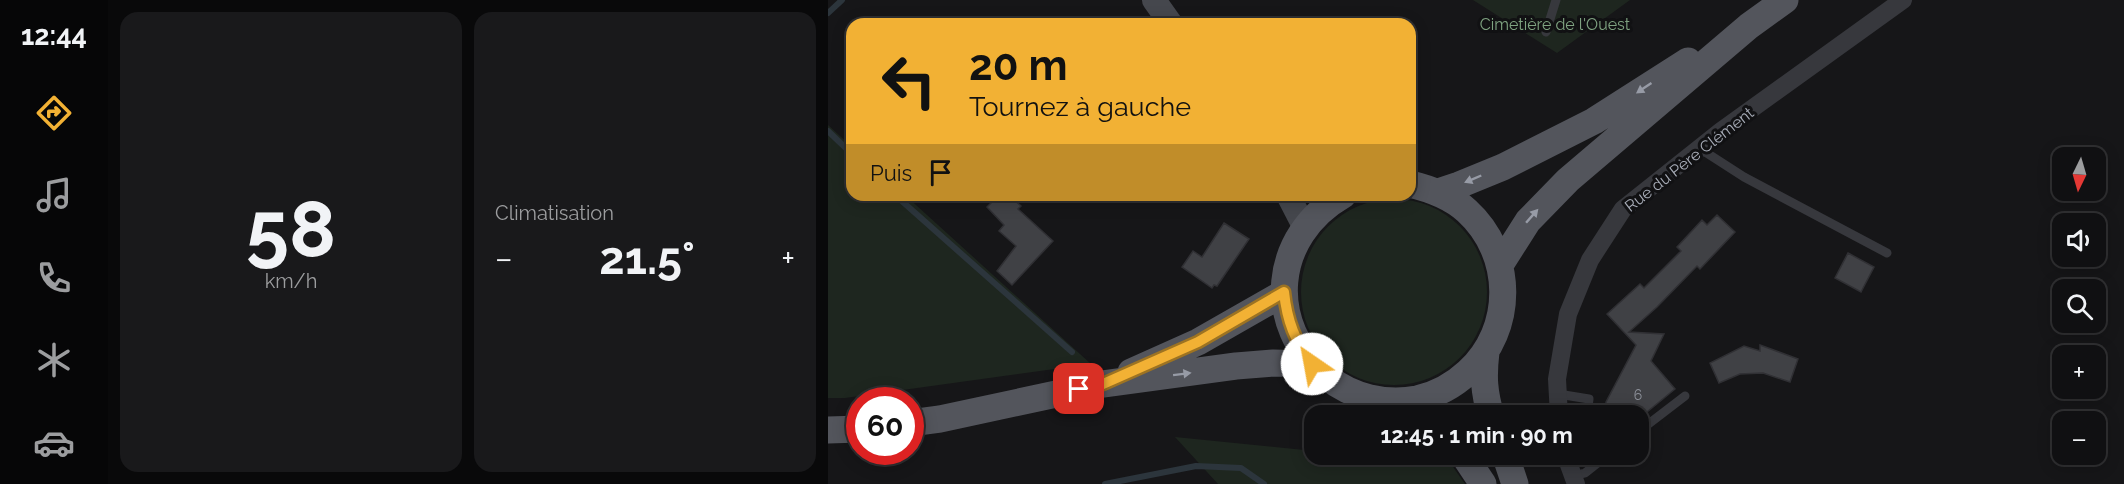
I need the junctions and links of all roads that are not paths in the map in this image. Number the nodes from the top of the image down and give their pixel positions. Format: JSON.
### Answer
{"nodes":[{"id":1,"x":1140,"y":0,"type":"edge"},
{"id":2,"x":1154,"y":0,"type":"edge"},
{"id":3,"x":1556,"y":0,"type":"edge"},
{"id":4,"x":1785,"y":0,"type":"edge"},
{"id":5,"x":1903,"y":0,"type":"edge"},
{"id":6,"x":1152,"y":18,"type":"edge"},
{"id":7,"x":1167,"y":18,"type":"edge"},
{"id":8,"x":1749,"y":26,"type":"junction"},
{"id":9,"x":1546,"y":32,"type":"dead end"},
{"id":10,"x":1699,"y":148,"type":"junction"},
{"id":11,"x":1416,"y":186,"type":"edge"},
{"id":12,"x":1438,"y":192,"type":"junction"},
{"id":13,"x":1291,"y":201,"type":"edge"},
{"id":14,"x":1334,"y":201,"type":"edge"},
{"id":15,"x":1305,"y":228,"type":"junction"},
{"id":16,"x":1887,"y":253,"type":"dead end"},
{"id":17,"x":1500,"y":265,"type":"junction"},
{"id":18,"x":1284,"y":292,"type":"junction"},
{"id":19,"x":1486,"y":352,"type":"junction"},
{"id":20,"x":1312,"y":364,"type":"junction"},
{"id":21,"x":1103,"y":384,"type":"junction"},
{"id":22,"x":1558,"y":394,"type":"junction"},
{"id":23,"x":1685,"y":396,"type":"dead end"},
{"id":24,"x":1413,"y":405,"type":"edge"},
{"id":25,"x":1425,"y":405,"type":"edge"},
{"id":26,"x":1488,"y":405,"type":"edge"},
{"id":27,"x":1558,"y":405,"type":"edge"},
{"id":28,"x":1589,"y":405,"type":"edge"},
{"id":29,"x":924,"y":421,"type":"edge"},
{"id":30,"x":1649,"y":424,"type":"edge"},
{"id":31,"x":846,"y":429,"type":"edge"},
{"id":32,"x":828,"y":430,"type":"edge"},
{"id":33,"x":1470,"y":465,"type":"edge"},
{"id":34,"x":1509,"y":465,"type":"edge"},
{"id":35,"x":1595,"y":465,"type":"edge"},
{"id":36,"x":1571,"y":471,"type":"edge"},
{"id":37,"x":1483,"y":484,"type":"edge"},
{"id":38,"x":1515,"y":484,"type":"edge"}],
"edges":[{"from":1,"to":6,"type":"main road"},
{"from":2,"to":7,"type":"main road"},
{"from":3,"to":9,"type":"lane"},
{"from":4,"to":8,"type":"main road"},
{"from":5,"to":10,"type":"street","name":"Rue du Père Clément"},
{"from":8,"to":12,"type":"main road","one_way":true},
{"from":17,"to":8,"type":"main road","one_way":true},
{"from":10,"to":16,"type":"lane"},
{"from":10,"to":22,"type":"street","name":"Rue du Père Clément"},
{"from":11,"to":12,"type":"main road"},
{"from":12,"to":17,"type":"main road"},
{"from":13,"to":15,"type":"main road"},
{"from":14,"to":15,"type":"main road"},
{"from":15,"to":18,"type":"main road"},
{"from":17,"to":19,"type":"main road"},
{"from":18,"to":20,"type":"main road"},
{"from":18,"to":21,"type":"main road"},
{"from":19,"to":25,"type":"main road"},
{"from":19,"to":26,"type":"main road"},
{"from":21,"to":20,"type":"main road","one_way":true},
{"from":20,"to":24,"type":"main road"},
{"from":21,"to":29,"type":"main road"},
{"from":22,"to":27,"type":"street","name":"Rue du Père Clément"},
{"from":22,"to":28,"type":"lane"},
{"from":23,"to":30,"type":"lane"},
{"from":31,"to":32,"type":"main road"},
{"from":33,"to":37,"type":"main road"},
{"from":34,"to":38,"type":"main road"},
{"from":35,"to":36,"type":"lane"}]}
